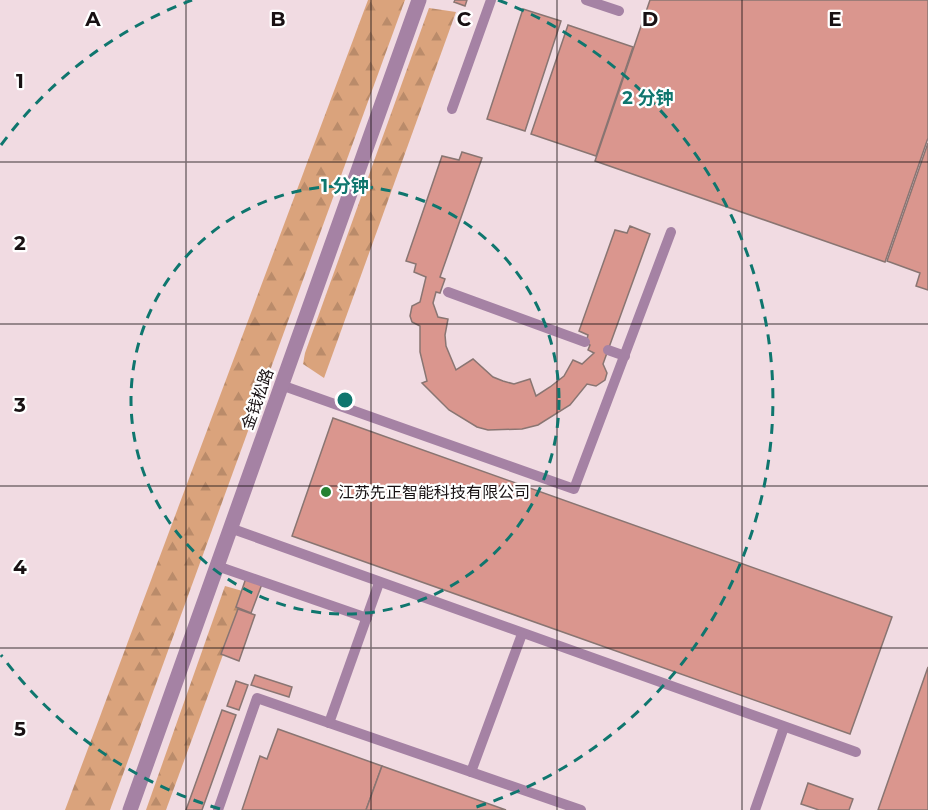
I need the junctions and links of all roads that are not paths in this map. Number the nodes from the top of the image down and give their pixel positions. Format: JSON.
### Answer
{"nodes":[{"id":1,"x":419,"y":0,"type":"edge"},
{"id":2,"x":491,"y":0,"type":"edge"},
{"id":3,"x":586,"y":0,"type":"edge"},
{"id":4,"x":619,"y":11,"type":"dead end"},
{"id":5,"x":452,"y":109,"type":"dead end"},
{"id":6,"x":671,"y":232,"type":"dead end"},
{"id":7,"x":448,"y":292,"type":"dead end"},
{"id":8,"x":585,"y":342,"type":"dead end"},
{"id":9,"x":608,"y":350,"type":"dead end"},
{"id":10,"x":625,"y":356,"type":"junction"},
{"id":11,"x":281,"y":385,"type":"junction"},
{"id":12,"x":230,"y":528,"type":"junction"},
{"id":13,"x":217,"y":566,"type":"junction"},
{"id":14,"x":380,"y":583,"type":"junction"},
{"id":15,"x":367,"y":618,"type":"junction"},
{"id":16,"x":522,"y":634,"type":"junction"},
{"id":17,"x":330,"y":723,"type":"junction"},
{"id":18,"x":784,"y":727,"type":"junction"},
{"id":19,"x":856,"y":752,"type":"dead end"},
{"id":20,"x":471,"y":772,"type":"junction"},
{"id":21,"x":130,"y":810,"type":"edge"},
{"id":22,"x":218,"y":810,"type":"edge"},
{"id":23,"x":581,"y":810,"type":"edge"},
{"id":24,"x":755,"y":810,"type":"edge"}],
"edges":[{"from":1,"to":11,"type":"street","name":"金钱松路"},
{"from":2,"to":5,"type":"lane"},
{"from":3,"to":4,"type":"lane"},
{"from":6,"to":10,"type":"lane"},
{"from":7,"to":8,"type":"lane"},
{"from":9,"to":10,"type":"lane"},
{"from":10,"to":11,"type":"lane"},
{"from":11,"to":12,"type":"street","name":"金钱松路"},
{"from":12,"to":13,"type":"street","name":"金钱松路"},
{"from":12,"to":14,"type":"lane"},
{"from":13,"to":15,"type":"lane"},
{"from":13,"to":21,"type":"street","name":"金钱松路"},
{"from":14,"to":15,"type":"lane"},
{"from":14,"to":16,"type":"lane"},
{"from":15,"to":17,"type":"lane"},
{"from":16,"to":18,"type":"lane"},
{"from":16,"to":20,"type":"lane"},
{"from":17,"to":20,"type":"lane"},
{"from":17,"to":22,"type":"lane"},
{"from":18,"to":19,"type":"lane"},
{"from":18,"to":24,"type":"lane"},
{"from":20,"to":23,"type":"lane"}]}
